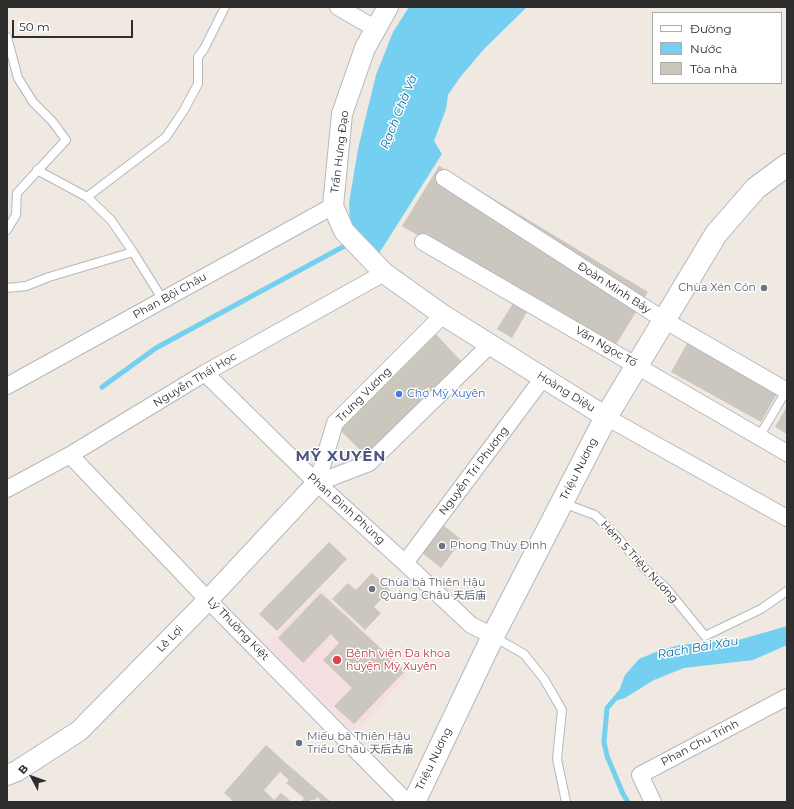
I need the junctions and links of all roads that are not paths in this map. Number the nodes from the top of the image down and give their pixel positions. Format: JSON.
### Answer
{"nodes":[{"id":1,"x":225,"y":7,"type":"edge"},
{"id":2,"x":338,"y":7,"type":"edge"},
{"id":3,"x":388,"y":7,"type":"edge"},
{"id":4,"x":376,"y":29,"type":"junction"},
{"id":5,"x":7,"y":37,"type":"edge"},
{"id":6,"x":787,"y":165,"type":"edge"},
{"id":7,"x":37,"y":170,"type":"junction"},
{"id":8,"x":444,"y":178,"type":"dead end"},
{"id":9,"x":87,"y":197,"type":"junction"},
{"id":10,"x":333,"y":206,"type":"junction"},
{"id":11,"x":7,"y":230,"type":"edge"},
{"id":12,"x":344,"y":231,"type":"joint"},
{"id":13,"x":423,"y":242,"type":"dead end"},
{"id":14,"x":133,"y":252,"type":"junction"},
{"id":15,"x":384,"y":273,"type":"junction"},
{"id":16,"x":7,"y":288,"type":"edge"},
{"id":17,"x":163,"y":300,"type":"junction"},
{"id":18,"x":443,"y":315,"type":"junction"},
{"id":19,"x":664,"y":320,"type":"junction"},
{"id":20,"x":490,"y":345,"type":"junction"},
{"id":21,"x":636,"y":365,"type":"junction"},
{"id":22,"x":205,"y":373,"type":"junction"},
{"id":23,"x":543,"y":378,"type":"junction"},
{"id":24,"x":7,"y":386,"type":"edge"},
{"id":25,"x":786,"y":391,"type":"edge"},
{"id":26,"x":606,"y":417,"type":"junction"},
{"id":27,"x":759,"y":437,"type":"junction"},
{"id":28,"x":787,"y":453,"type":"edge"},
{"id":29,"x":70,"y":455,"type":"junction"},
{"id":30,"x":317,"y":483,"type":"junction"},
{"id":31,"x":7,"y":489,"type":"edge"},
{"id":32,"x":562,"y":503,"type":"junction"},
{"id":33,"x":787,"y":518,"type":"edge"},
{"id":34,"x":405,"y":563,"type":"junction"},
{"id":35,"x":787,"y":591,"type":"edge"},
{"id":36,"x":208,"y":600,"type":"junction"},
{"id":37,"x":493,"y":636,"type":"junction"},
{"id":38,"x":787,"y":697,"type":"edge"},
{"id":39,"x":7,"y":775,"type":"edge"},
{"id":40,"x":407,"y":802,"type":"edge"},
{"id":41,"x":414,"y":802,"type":"edge"},
{"id":42,"x":566,"y":802,"type":"edge"},
{"id":43,"x":654,"y":802,"type":"edge"}],
"edges":[{"from":1,"to":9,"type":"lane"},
{"from":2,"to":4,"type":"street"},
{"from":3,"to":4,"type":"street","name":"Trần Hưng Đạo"},
{"from":4,"to":10,"type":"street","name":"Trần Hưng Đạo"},
{"from":5,"to":7,"type":"lane"},
{"from":6,"to":19,"type":"main road","name":"Triệu Nương"},
{"from":7,"to":9,"type":"lane"},
{"from":7,"to":11,"type":"lane"},
{"from":8,"to":19,"type":"street","name":"Đoàn Minh Bảy"},
{"from":9,"to":14,"type":"lane"},
{"from":10,"to":12,"type":"street","name":"Trần Hưng Đạo"},
{"from":10,"to":17,"type":"street","name":"Phan Bội Châu"},
{"from":12,"to":15,"type":"street","name":"Hoàng Diệu"},
{"from":13,"to":21,"type":"street","name":"Văn Ngọc Tố"},
{"from":14,"to":16,"type":"lane"},
{"from":14,"to":17,"type":"lane"},
{"from":15,"to":18,"type":"street","name":"Hoàng Diệu"},
{"from":15,"to":22,"type":"street","name":"Nguyễn Thái Học"},
{"from":17,"to":24,"type":"street","name":"Phan Bội Châu"},
{"from":18,"to":20,"type":"street","name":"Hoàng Diệu"},
{"from":18,"to":30,"type":"street","name":"Trưng Vương"},
{"from":19,"to":21,"type":"main road","name":"Triệu Nương"},
{"from":19,"to":25,"type":"street","name":"Đoàn Minh Bảy"},
{"from":20,"to":23,"type":"street","name":"Hoàng Diệu"},
{"from":20,"to":30,"type":"street"},
{"from":21,"to":26,"type":"main road","name":"Triệu Nương"},
{"from":21,"to":27,"type":"street","name":"Văn Ngọc Tố"},
{"from":22,"to":29,"type":"street","name":"Nguyễn Thái Học"},
{"from":22,"to":30,"type":"street","name":"Phan Đình Phùng"},
{"from":23,"to":26,"type":"street","name":"Hoàng Diệu"},
{"from":23,"to":34,"type":"street","name":"Nguyễn Tri Phương"},
{"from":25,"to":27,"type":"lane"},
{"from":26,"to":32,"type":"main road","name":"Triệu Nương"},
{"from":26,"to":33,"type":"street","name":"Hoàng Diệu"},
{"from":27,"to":28,"type":"street","name":"Văn Ngọc Tố"},
{"from":29,"to":31,"type":"street","name":"Nguyễn Thái Học"},
{"from":29,"to":36,"type":"street","name":"Lý Thường Kiệt"},
{"from":30,"to":34,"type":"street","name":"Phan Đình Phùng"},
{"from":30,"to":36,"type":"street","name":"Lê Lợi"},
{"from":32,"to":35,"type":"lane","name":"Hẻm 5 Triệu Nương"},
{"from":32,"to":37,"type":"main road","name":"Triệu Nương"},
{"from":34,"to":37,"type":"street","name":"Phan Đình Phùng"},
{"from":36,"to":39,"type":"street","name":"Lê Lợi"},
{"from":36,"to":40,"type":"street","name":"Lý Thường Kiệt"},
{"from":37,"to":41,"type":"main road","name":"Triệu Nương"},
{"from":37,"to":42,"type":"lane"},
{"from":38,"to":43,"type":"street","name":"Phan Chu Trinh"}]}
